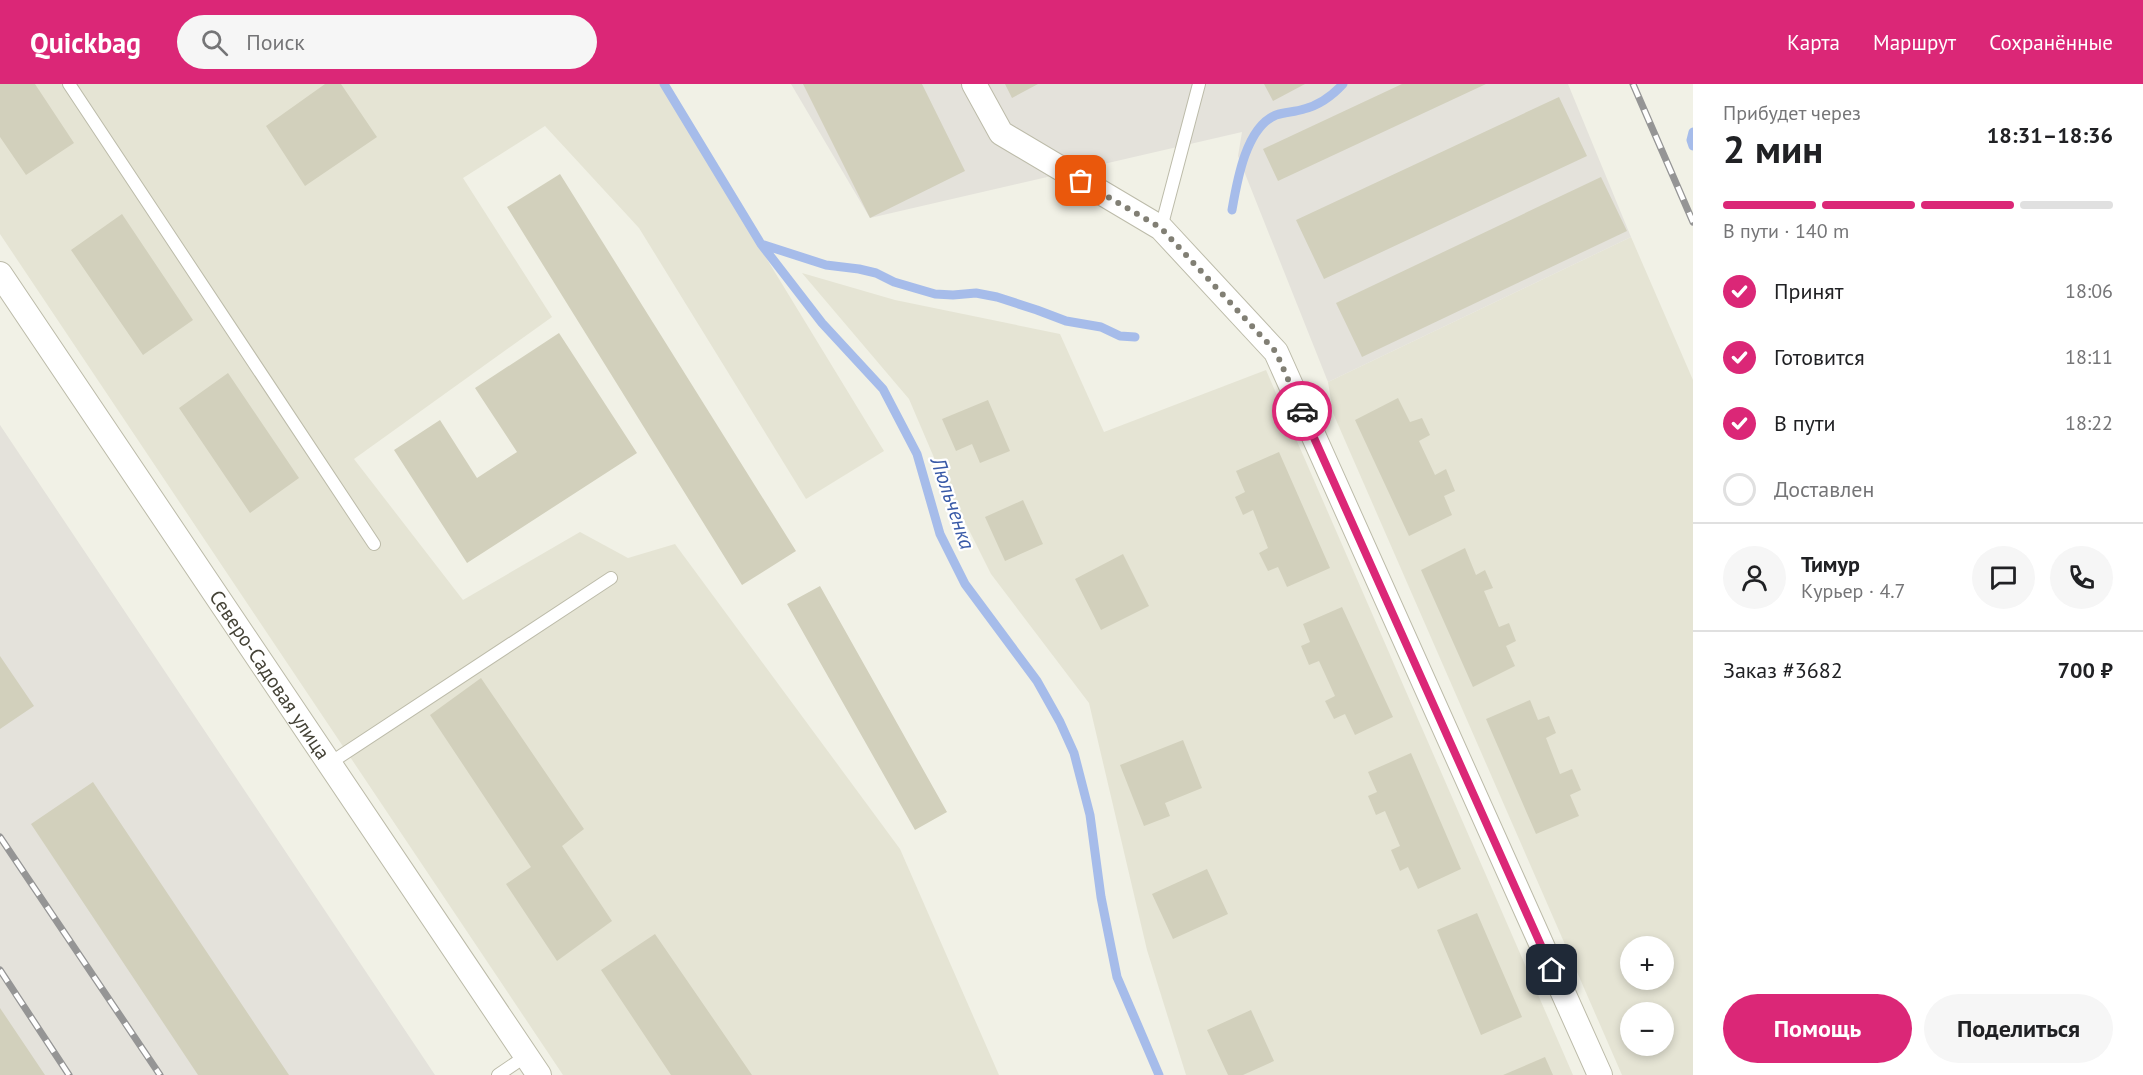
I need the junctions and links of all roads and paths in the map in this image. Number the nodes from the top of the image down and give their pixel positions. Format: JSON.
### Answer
{"nodes":[{"id":1,"x":69,"y":84,"type":"edge"},
{"id":2,"x":974,"y":84,"type":"edge"},
{"id":3,"x":1199,"y":84,"type":"edge"},
{"id":4,"x":1161,"y":228,"type":"junction"},
{"id":5,"x":0,"y":274,"type":"edge"},
{"id":6,"x":374,"y":544,"type":"dead end"},
{"id":7,"x":611,"y":578,"type":"dead end"},
{"id":8,"x":330,"y":763,"type":"junction"},
{"id":9,"x":532,"y":1065,"type":"edge"},
{"id":10,"x":498,"y":1075,"type":"edge"},
{"id":11,"x":1599,"y":1075,"type":"edge"}],
"edges":[{"from":1,"to":6,"type":"lane"},
{"from":2,"to":4,"type":"street"},
{"from":3,"to":4,"type":"lane"},
{"from":4,"to":11,"type":"street"},
{"from":5,"to":8,"type":"street","name":"Северо-Садовая улица"},
{"from":7,"to":8,"type":"lane"},
{"from":8,"to":9,"type":"street","name":"Северо-Садовая улица"},
{"from":9,"to":10,"type":"lane"}]}
